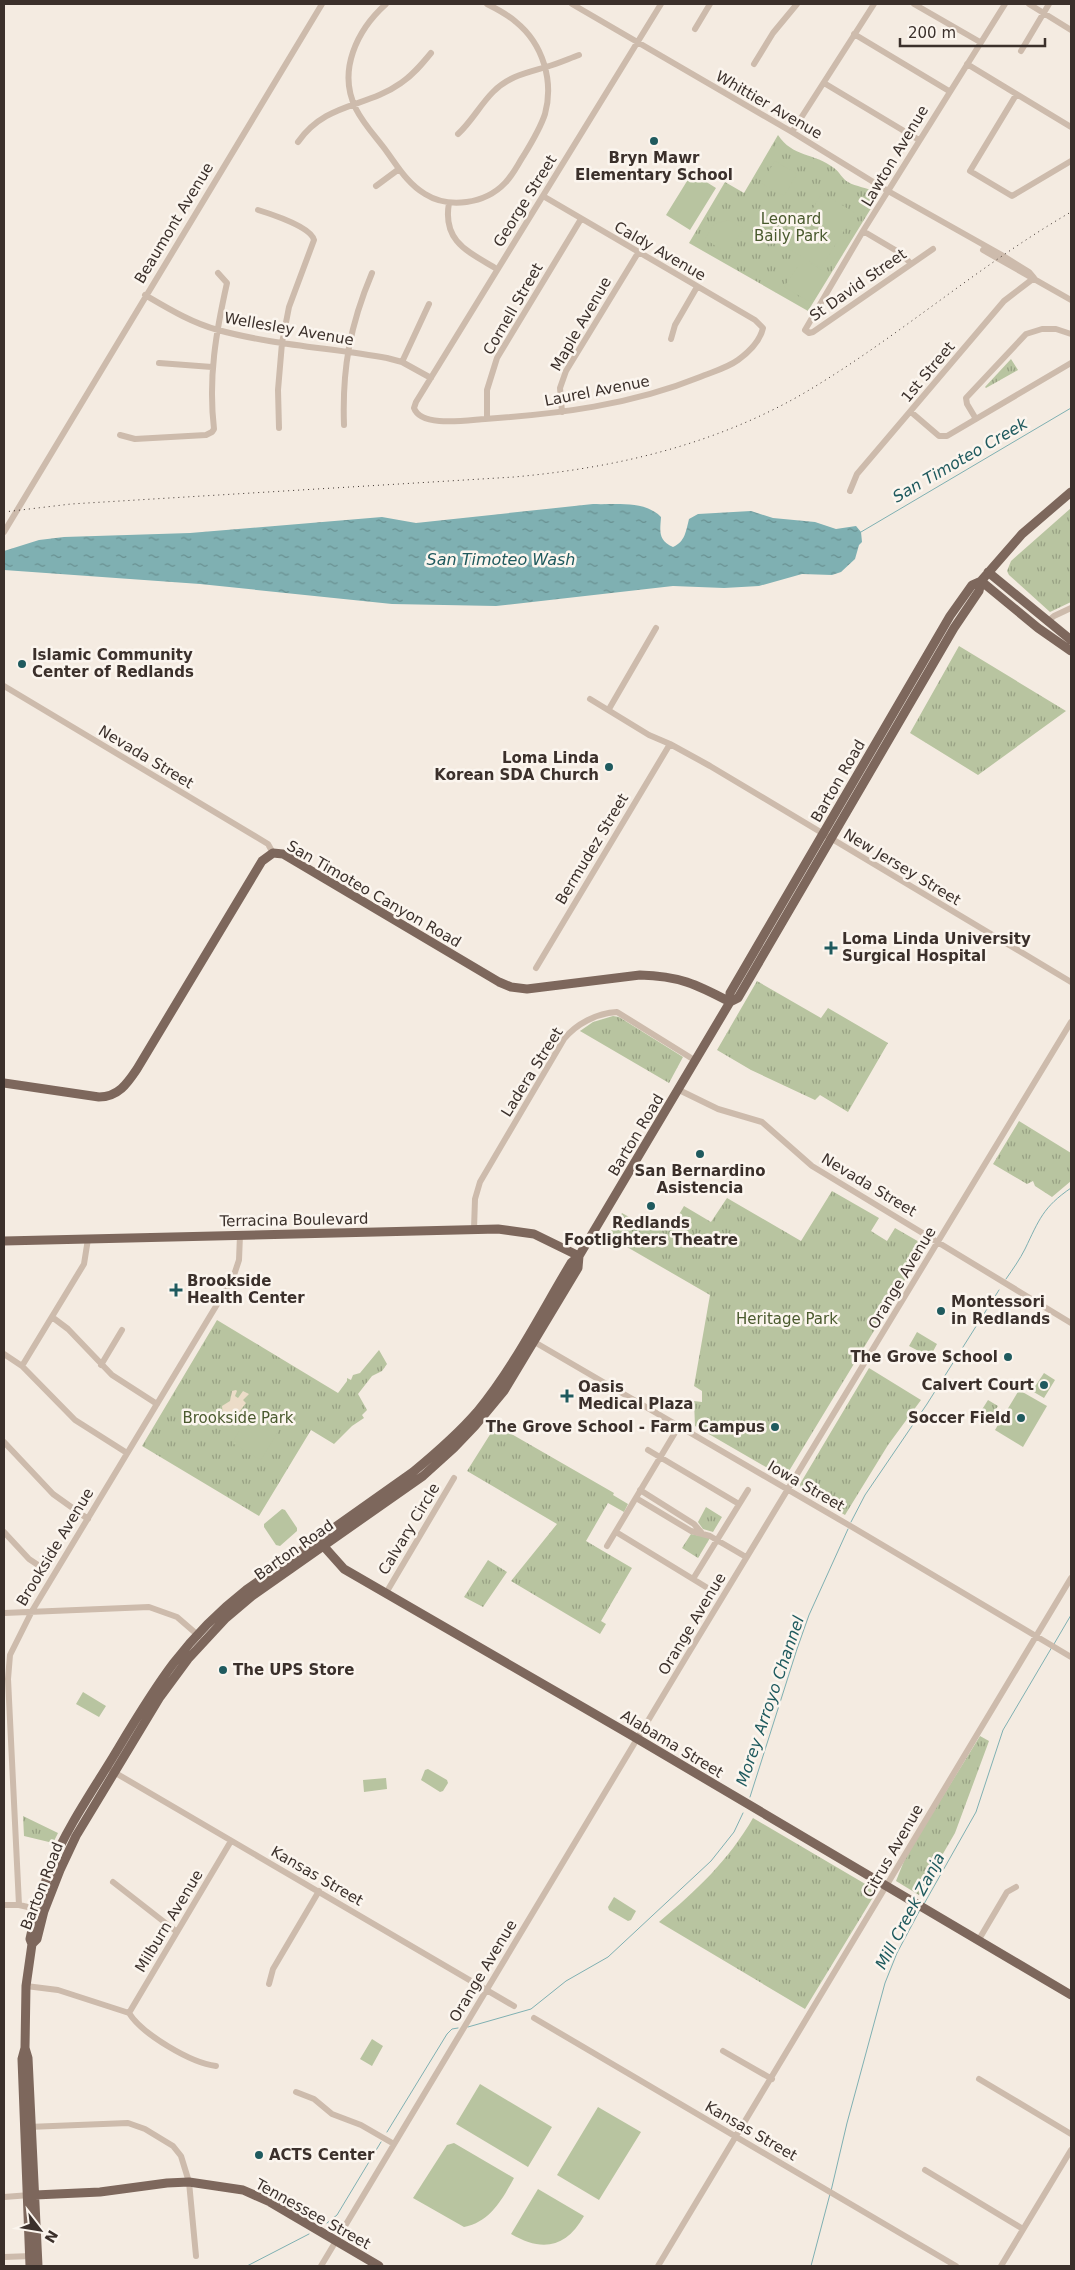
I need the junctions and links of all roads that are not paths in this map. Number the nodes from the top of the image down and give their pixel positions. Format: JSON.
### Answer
{"nodes":[{"id":1,"x":322,"y":4,"type":"edge"},
{"id":2,"x":386,"y":4,"type":"edge"},
{"id":3,"x":572,"y":4,"type":"edge"},
{"id":4,"x":661,"y":4,"type":"edge"},
{"id":5,"x":710,"y":4,"type":"edge"},
{"id":6,"x":796,"y":4,"type":"edge"},
{"id":7,"x":874,"y":4,"type":"edge"},
{"id":8,"x":914,"y":4,"type":"edge"},
{"id":9,"x":1005,"y":4,"type":"edge"},
{"id":10,"x":1029,"y":4,"type":"edge"},
{"id":11,"x":1049,"y":4,"type":"edge"},
{"id":12,"x":490,"y":5,"type":"edge"},
{"id":13,"x":1043,"y":12,"type":"junction"},
{"id":14,"x":695,"y":29,"type":"dead end"},
{"id":15,"x":1071,"y":30,"type":"edge"},
{"id":16,"x":854,"y":34,"type":"junction"},
{"id":17,"x":637,"y":42,"type":"junction"},
{"id":18,"x":980,"y":42,"type":"junction"},
{"id":19,"x":1021,"y":51,"type":"dead end"},
{"id":20,"x":431,"y":52,"type":"dead end"},
{"id":21,"x":579,"y":55,"type":"dead end"},
{"id":22,"x":754,"y":64,"type":"dead end"},
{"id":23,"x":966,"y":64,"type":"junction"},
{"id":24,"x":545,"y":68,"type":"junction"},
{"id":25,"x":824,"y":83,"type":"junction"},
{"id":26,"x":949,"y":91,"type":"junction"},
{"id":27,"x":1016,"y":95,"type":"junction"},
{"id":28,"x":354,"y":104,"type":"junction"},
{"id":29,"x":1071,"y":127,"type":"edge"},
{"id":30,"x":792,"y":132,"type":"junction"},
{"id":31,"x":458,"y":134,"type":"dead end"},
{"id":32,"x":919,"y":140,"type":"junction"},
{"id":33,"x":298,"y":142,"type":"dead end"},
{"id":34,"x":1071,"y":161,"type":"edge"},
{"id":35,"x":399,"y":169,"type":"junction"},
{"id":36,"x":376,"y":186,"type":"dead end"},
{"id":37,"x":888,"y":191,"type":"junction"},
{"id":38,"x":543,"y":196,"type":"junction"},
{"id":39,"x":449,"y":203,"type":"junction"},
{"id":40,"x":258,"y":210,"type":"dead end"},
{"id":41,"x":581,"y":219,"type":"junction"},
{"id":42,"x":863,"y":232,"type":"junction"},
{"id":43,"x":933,"y":249,"type":"dead end"},
{"id":44,"x":638,"y":253,"type":"junction"},
{"id":45,"x":911,"y":264,"type":"junction"},
{"id":46,"x":497,"y":269,"type":"junction"},
{"id":47,"x":372,"y":273,"type":"dead end"},
{"id":48,"x":218,"y":274,"type":"dead end"},
{"id":49,"x":1034,"y":278,"type":"junction"},
{"id":50,"x":697,"y":287,"type":"junction"},
{"id":51,"x":145,"y":295,"type":"junction"},
{"id":52,"x":1071,"y":300,"type":"edge"},
{"id":53,"x":429,"y":304,"type":"dead end"},
{"id":54,"x":809,"y":322,"type":"joint"},
{"id":55,"x":763,"y":328,"type":"joint"},
{"id":56,"x":217,"y":330,"type":"junction"},
{"id":57,"x":1071,"y":334,"type":"edge"},
{"id":58,"x":671,"y":339,"type":"dead end"},
{"id":59,"x":282,"y":343,"type":"junction"},
{"id":60,"x":346,"y":352,"type":"junction"},
{"id":61,"x":402,"y":362,"type":"junction"},
{"id":62,"x":159,"y":363,"type":"dead end"},
{"id":63,"x":1071,"y":363,"type":"edge"},
{"id":64,"x":212,"y":367,"type":"junction"},
{"id":65,"x":431,"y":378,"type":"junction"},
{"id":66,"x":562,"y":412,"type":"junction"},
{"id":67,"x":911,"y":412,"type":"junction"},
{"id":68,"x":416,"y":413,"type":"joint"},
{"id":69,"x":486,"y":419,"type":"junction"},
{"id":70,"x":976,"y":419,"type":"junction"},
{"id":71,"x":344,"y":426,"type":"dead end"},
{"id":72,"x":279,"y":428,"type":"dead end"},
{"id":73,"x":120,"y":435,"type":"dead end"},
{"id":74,"x":49,"y":455,"type":"junction"},
{"id":75,"x":850,"y":491,"type":"dead end"},
{"id":76,"x":1071,"y":492,"type":"edge"},
{"id":77,"x":4,"y":526,"type":"edge"},
{"id":78,"x":4,"y":532,"type":"edge"},
{"id":79,"x":988,"y":572,"type":"junction"},
{"id":80,"x":981,"y":581,"type":"junction"},
{"id":81,"x":1071,"y":608,"type":"edge"},
{"id":82,"x":1047,"y":622,"type":"junction"},
{"id":83,"x":656,"y":628,"type":"dead end"},
{"id":84,"x":1071,"y":640,"type":"edge"},
{"id":85,"x":1071,"y":651,"type":"edge"},
{"id":86,"x":4,"y":686,"type":"edge"},
{"id":87,"x":590,"y":699,"type":"dead end"},
{"id":88,"x":609,"y":709,"type":"junction"},
{"id":89,"x":670,"y":744,"type":"junction"},
{"id":90,"x":828,"y":837,"type":"junction"},
{"id":91,"x":273,"y":852,"type":"junction"},
{"id":92,"x":536,"y":968,"type":"dead end"},
{"id":93,"x":1071,"y":982,"type":"edge"},
{"id":94,"x":730,"y":1002,"type":"junction"},
{"id":95,"x":1071,"y":1022,"type":"edge"},
{"id":96,"x":696,"y":1061,"type":"junction"},
{"id":97,"x":4,"y":1083,"type":"edge"},
{"id":98,"x":679,"y":1090,"type":"junction"},
{"id":99,"x":474,"y":1230,"type":"junction"},
{"id":100,"x":240,"y":1235,"type":"junction"},
{"id":101,"x":88,"y":1239,"type":"junction"},
{"id":102,"x":4,"y":1242,"type":"edge"},
{"id":103,"x":938,"y":1242,"type":"junction"},
{"id":104,"x":579,"y":1256,"type":"junction"},
{"id":105,"x":52,"y":1316,"type":"junction"},
{"id":106,"x":1071,"y":1323,"type":"edge"},
{"id":107,"x":122,"y":1330,"type":"dead end"},
{"id":108,"x":530,"y":1339,"type":"junction"},
{"id":109,"x":4,"y":1354,"type":"edge"},
{"id":110,"x":101,"y":1365,"type":"junction"},
{"id":111,"x":22,"y":1366,"type":"junction"},
{"id":112,"x":157,"y":1404,"type":"junction"},
{"id":113,"x":679,"y":1426,"type":"junction"},
{"id":114,"x":4,"y":1442,"type":"edge"},
{"id":115,"x":648,"y":1450,"type":"dead end"},
{"id":116,"x":127,"y":1453,"type":"junction"},
{"id":117,"x":661,"y":1457,"type":"junction"},
{"id":118,"x":454,"y":1478,"type":"dead end"},
{"id":119,"x":640,"y":1490,"type":"junction"},
{"id":120,"x":748,"y":1490,"type":"dead end"},
{"id":121,"x":787,"y":1490,"type":"junction"},
{"id":122,"x":636,"y":1498,"type":"junction"},
{"id":123,"x":739,"y":1504,"type":"junction"},
{"id":124,"x":88,"y":1519,"type":"junction"},
{"id":125,"x":4,"y":1532,"type":"edge"},
{"id":126,"x":616,"y":1532,"type":"junction"},
{"id":127,"x":701,"y":1532,"type":"junction"},
{"id":128,"x":717,"y":1540,"type":"junction"},
{"id":129,"x":320,"y":1543,"type":"junction"},
{"id":130,"x":607,"y":1546,"type":"dead end"},
{"id":131,"x":746,"y":1557,"type":"junction"},
{"id":132,"x":38,"y":1565,"type":"dead end"},
{"id":133,"x":1071,"y":1578,"type":"edge"},
{"id":134,"x":693,"y":1579,"type":"junction"},
{"id":135,"x":706,"y":1587,"type":"dead end"},
{"id":136,"x":386,"y":1593,"type":"junction"},
{"id":137,"x":32,"y":1611,"type":"junction"},
{"id":138,"x":4,"y":1613,"type":"edge"},
{"id":139,"x":197,"y":1634,"type":"junction"},
{"id":140,"x":1036,"y":1636,"type":"junction"},
{"id":141,"x":204,"y":1640,"type":"junction"},
{"id":142,"x":1071,"y":1657,"type":"edge"},
{"id":143,"x":6,"y":1679,"type":"edge"},
{"id":144,"x":638,"y":1739,"type":"junction"},
{"id":145,"x":110,"y":1770,"type":"junction"},
{"id":146,"x":231,"y":1841,"type":"junction"},
{"id":147,"x":68,"y":1853,"type":"junction"},
{"id":148,"x":56,"y":1856,"type":"junction"},
{"id":149,"x":48,"y":1876,"type":"junction"},
{"id":150,"x":113,"y":1882,"type":"dead end"},
{"id":151,"x":887,"y":1886,"type":"junction"},
{"id":152,"x":1016,"y":1887,"type":"dead end"},
{"id":153,"x":319,"y":1891,"type":"junction"},
{"id":154,"x":49,"y":1900,"type":"junction"},
{"id":155,"x":4,"y":1905,"type":"edge"},
{"id":156,"x":19,"y":1905,"type":"junction"},
{"id":157,"x":40,"y":1910,"type":"junction"},
{"id":158,"x":177,"y":1932,"type":"junction"},
{"id":159,"x":978,"y":1941,"type":"junction"},
{"id":160,"x":269,"y":1984,"type":"dead end"},
{"id":161,"x":26,"y":1986,"type":"junction"},
{"id":162,"x":486,"y":1990,"type":"junction"},
{"id":163,"x":1071,"y":1995,"type":"edge"},
{"id":164,"x":514,"y":2006,"type":"dead end"},
{"id":165,"x":129,"y":2014,"type":"junction"},
{"id":166,"x":534,"y":2018,"type":"dead end"},
{"id":167,"x":722,"y":2051,"type":"dead end"},
{"id":168,"x":216,"y":2066,"type":"dead end"},
{"id":169,"x":772,"y":2079,"type":"junction"},
{"id":170,"x":979,"y":2079,"type":"dead end"},
{"id":171,"x":296,"y":2092,"type":"dead end"},
{"id":172,"x":28,"y":2127,"type":"junction"},
{"id":173,"x":1071,"y":2134,"type":"edge"},
{"id":174,"x":737,"y":2137,"type":"junction"},
{"id":175,"x":394,"y":2144,"type":"junction"},
{"id":176,"x":1071,"y":2150,"type":"edge"},
{"id":177,"x":925,"y":2170,"type":"dead end"},
{"id":178,"x":189,"y":2182,"type":"junction"},
{"id":179,"x":31,"y":2195,"type":"junction"},
{"id":180,"x":4,"y":2197,"type":"edge"},
{"id":181,"x":1024,"y":2229,"type":"junction"},
{"id":182,"x":336,"y":2241,"type":"junction"},
{"id":183,"x":196,"y":2256,"type":"dead end"},
{"id":184,"x":4,"y":2258,"type":"edge"},
{"id":185,"x":35,"y":2260,"type":"edge"},
{"id":186,"x":30,"y":2266,"type":"edge"},
{"id":187,"x":321,"y":2266,"type":"edge"},
{"id":188,"x":379,"y":2266,"type":"edge"},
{"id":189,"x":658,"y":2266,"type":"edge"},
{"id":190,"x":956,"y":2266,"type":"edge"},
{"id":191,"x":1001,"y":2266,"type":"edge"}],
"edges":[{"from":1,"to":51,"type":"street","name":"Beaumont Avenue"},
{"from":2,"to":28,"type":"street"},
{"from":3,"to":17,"type":"street","name":"Whittier Avenue"},
{"from":4,"to":17,"type":"street","name":"George Street"},
{"from":5,"to":14,"type":"street"},
{"from":6,"to":22,"type":"street"},
{"from":7,"to":16,"type":"street"},
{"from":8,"to":18,"type":"street"},
{"from":9,"to":18,"type":"street","name":"Lawton Avenue"},
{"from":10,"to":13,"type":"street"},
{"from":11,"to":13,"type":"street"},
{"from":12,"to":24,"type":"street"},
{"from":13,"to":15,"type":"street"},
{"from":13,"to":19,"type":"street"},
{"from":16,"to":25,"type":"street"},
{"from":16,"to":26,"type":"street"},
{"from":17,"to":30,"type":"street","name":"Whittier Avenue"},
{"from":17,"to":38,"type":"street","name":"George Street"},
{"from":18,"to":23,"type":"street","name":"Lawton Avenue"},
{"from":20,"to":28,"type":"street"},
{"from":21,"to":24,"type":"street"},
{"from":23,"to":26,"type":"street","name":"Lawton Avenue"},
{"from":23,"to":27,"type":"street"},
{"from":24,"to":31,"type":"street"},
{"from":24,"to":39,"type":"street"},
{"from":25,"to":30,"type":"street"},
{"from":25,"to":32,"type":"street"},
{"from":26,"to":32,"type":"street","name":"Lawton Avenue"},
{"from":27,"to":29,"type":"street"},
{"from":27,"to":34,"type":"street"},
{"from":28,"to":33,"type":"street"},
{"from":28,"to":35,"type":"street"},
{"from":30,"to":37,"type":"street","name":"Whittier Avenue"},
{"from":32,"to":37,"type":"street","name":"Lawton Avenue"},
{"from":35,"to":36,"type":"street"},
{"from":35,"to":39,"type":"street"},
{"from":37,"to":42,"type":"street","name":"Lawton Avenue"},
{"from":37,"to":49,"type":"street","name":"Whittier Avenue"},
{"from":38,"to":41,"type":"street","name":"Caldy Avenue"},
{"from":38,"to":46,"type":"street","name":"George Street"},
{"from":39,"to":46,"type":"street"},
{"from":40,"to":59,"type":"street"},
{"from":41,"to":44,"type":"street","name":"Caldy Avenue"},
{"from":41,"to":69,"type":"street","name":"Cornell Street"},
{"from":42,"to":45,"type":"street"},
{"from":42,"to":54,"type":"street","name":"Lawton Avenue"},
{"from":43,"to":45,"type":"street","name":"St David Street"},
{"from":44,"to":50,"type":"street","name":"Caldy Avenue"},
{"from":44,"to":66,"type":"street","name":"Maple Avenue"},
{"from":45,"to":54,"type":"street","name":"St David Street"},
{"from":46,"to":65,"type":"street","name":"George Street"},
{"from":47,"to":60,"type":"street"},
{"from":48,"to":56,"type":"street"},
{"from":49,"to":52,"type":"street","name":"Whittier Avenue"},
{"from":49,"to":67,"type":"street","name":"1st Street"},
{"from":50,"to":55,"type":"street","name":"Caldy Avenue"},
{"from":50,"to":58,"type":"street"},
{"from":51,"to":56,"type":"street","name":"Wellesley Avenue"},
{"from":51,"to":74,"type":"street","name":"Beaumont Avenue"},
{"from":53,"to":61,"type":"street"},
{"from":55,"to":66,"type":"street","name":"Laurel Avenue"},
{"from":56,"to":59,"type":"street","name":"Wellesley Avenue"},
{"from":56,"to":64,"type":"street"},
{"from":57,"to":70,"type":"street"},
{"from":59,"to":60,"type":"street","name":"Wellesley Avenue"},
{"from":59,"to":72,"type":"street"},
{"from":60,"to":61,"type":"street","name":"Wellesley Avenue"},
{"from":60,"to":71,"type":"street"},
{"from":61,"to":65,"type":"street","name":"Wellesley Avenue"},
{"from":62,"to":64,"type":"street"},
{"from":63,"to":70,"type":"street"},
{"from":64,"to":73,"type":"street"},
{"from":65,"to":68,"type":"street","name":"George Street"},
{"from":66,"to":69,"type":"street","name":"Laurel Avenue"},
{"from":67,"to":70,"type":"street"},
{"from":67,"to":75,"type":"street","name":"1st Street"},
{"from":68,"to":69,"type":"street","name":"Laurel Avenue"},
{"from":74,"to":77,"type":"street","name":"Beaumont Avenue"},
{"from":74,"to":78,"type":"street","name":"Beaumont Avenue"},
{"from":76,"to":79,"type":"main road","name":"Barton Road"},
{"from":79,"to":80,"type":"main road","name":"Barton Road"},
{"from":79,"to":82,"type":"main road"},
{"from":80,"to":85,"type":"main road"},
{"from":80,"to":90,"type":"main road","name":"Barton Road"},
{"from":81,"to":82,"type":"street"},
{"from":82,"to":84,"type":"main road"},
{"from":83,"to":88,"type":"street"},
{"from":86,"to":91,"type":"street","name":"Nevada Street"},
{"from":87,"to":88,"type":"street","name":"New Jersey Street"},
{"from":88,"to":89,"type":"street","name":"New Jersey Street"},
{"from":89,"to":90,"type":"street","name":"New Jersey Street"},
{"from":89,"to":92,"type":"street","name":"Bermudez Street"},
{"from":90,"to":93,"type":"street","name":"New Jersey Street"},
{"from":90,"to":94,"type":"main road","name":"Barton Road"},
{"from":91,"to":94,"type":"main road","name":"San Timoteo Canyon Road"},
{"from":91,"to":97,"type":"main road","name":"San Timoteo Canyon Road"},
{"from":94,"to":96,"type":"main road","name":"Barton Road"},
{"from":95,"to":103,"type":"street","name":"Orange Avenue"},
{"from":96,"to":98,"type":"main road","name":"Barton Road"},
{"from":96,"to":99,"type":"street","name":"Ladera Street"},
{"from":98,"to":103,"type":"street","name":"Nevada Street"},
{"from":98,"to":104,"type":"main road","name":"Barton Road"},
{"from":99,"to":100,"type":"main road","name":"Terracina Boulevard"},
{"from":99,"to":104,"type":"main road","name":"Terracina Boulevard"},
{"from":100,"to":101,"type":"main road","name":"Terracina Boulevard"},
{"from":100,"to":112,"type":"street","name":"Brookside Avenue"},
{"from":101,"to":102,"type":"main road","name":"Terracina Boulevard"},
{"from":101,"to":105,"type":"street"},
{"from":103,"to":106,"type":"street","name":"Nevada Street"},
{"from":103,"to":121,"type":"street","name":"Orange Avenue"},
{"from":104,"to":108,"type":"main road","name":"Barton Road"},
{"from":105,"to":110,"type":"street"},
{"from":105,"to":111,"type":"street"},
{"from":107,"to":110,"type":"street"},
{"from":108,"to":113,"type":"street","name":"Iowa Street"},
{"from":108,"to":129,"type":"main road","name":"Barton Road"},
{"from":109,"to":111,"type":"street"},
{"from":110,"to":112,"type":"street"},
{"from":111,"to":116,"type":"street"},
{"from":112,"to":116,"type":"street","name":"Brookside Avenue"},
{"from":113,"to":117,"type":"street"},
{"from":113,"to":121,"type":"street","name":"Iowa Street"},
{"from":114,"to":124,"type":"street"},
{"from":115,"to":117,"type":"street"},
{"from":116,"to":124,"type":"street","name":"Brookside Avenue"},
{"from":117,"to":119,"type":"street"},
{"from":117,"to":123,"type":"street"},
{"from":118,"to":136,"type":"street","name":"Calvary Circle"},
{"from":119,"to":122,"type":"street"},
{"from":119,"to":127,"type":"street"},
{"from":120,"to":123,"type":"street"},
{"from":121,"to":131,"type":"street","name":"Orange Avenue"},
{"from":121,"to":140,"type":"street","name":"Iowa Street"},
{"from":122,"to":126,"type":"street"},
{"from":122,"to":127,"type":"street"},
{"from":123,"to":128,"type":"street"},
{"from":124,"to":137,"type":"street","name":"Brookside Avenue"},
{"from":125,"to":132,"type":"street"},
{"from":126,"to":130,"type":"street"},
{"from":126,"to":134,"type":"street"},
{"from":127,"to":128,"type":"street"},
{"from":128,"to":131,"type":"street"},
{"from":128,"to":134,"type":"street"},
{"from":129,"to":136,"type":"main road","name":"Alabama Street"},
{"from":129,"to":139,"type":"main road","name":"Barton Road"},
{"from":129,"to":141,"type":"main road","name":"Barton Road"},
{"from":131,"to":144,"type":"street","name":"Orange Avenue"},
{"from":133,"to":140,"type":"street","name":"Citrus Avenue"},
{"from":134,"to":135,"type":"street"},
{"from":136,"to":144,"type":"main road","name":"Alabama Street"},
{"from":137,"to":138,"type":"street"},
{"from":137,"to":139,"type":"street"},
{"from":137,"to":143,"type":"street","name":"Brookside Avenue"},
{"from":139,"to":141,"type":"street"},
{"from":139,"to":145,"type":"main road","name":"Barton Road"},
{"from":140,"to":142,"type":"street","name":"Iowa Street"},
{"from":140,"to":151,"type":"street","name":"Citrus Avenue"},
{"from":141,"to":145,"type":"main road","name":"Barton Road"},
{"from":143,"to":156,"type":"street","name":"Brookside Avenue"},
{"from":144,"to":151,"type":"main road","name":"Alabama Street"},
{"from":144,"to":162,"type":"street","name":"Orange Avenue"},
{"from":145,"to":146,"type":"street","name":"Kansas Street"},
{"from":145,"to":147,"type":"main road","name":"Barton Road"},
{"from":145,"to":148,"type":"main road","name":"Barton Road"},
{"from":146,"to":153,"type":"street","name":"Kansas Street"},
{"from":146,"to":158,"type":"street","name":"Milburn Avenue"},
{"from":147,"to":148,"type":"main road"},
{"from":147,"to":154,"type":"main road","name":"Barton Road"},
{"from":148,"to":149,"type":"main road","name":"Barton Road"},
{"from":149,"to":154,"type":"main road"},
{"from":149,"to":157,"type":"main road","name":"Barton Road"},
{"from":150,"to":158,"type":"street"},
{"from":151,"to":159,"type":"main road","name":"Alabama Street"},
{"from":151,"to":169,"type":"street","name":"Citrus Avenue"},
{"from":152,"to":159,"type":"street"},
{"from":153,"to":160,"type":"street"},
{"from":153,"to":162,"type":"street","name":"Kansas Street"},
{"from":154,"to":157,"type":"main road","name":"Barton Road"},
{"from":155,"to":156,"type":"street"},
{"from":156,"to":157,"type":"street"},
{"from":157,"to":161,"type":"main road","name":"Barton Road"},
{"from":158,"to":165,"type":"street","name":"Milburn Avenue"},
{"from":159,"to":163,"type":"main road","name":"Alabama Street"},
{"from":161,"to":165,"type":"street"},
{"from":161,"to":172,"type":"main road"},
{"from":162,"to":164,"type":"street","name":"Kansas Street"},
{"from":162,"to":175,"type":"street","name":"Orange Avenue"},
{"from":165,"to":168,"type":"street"},
{"from":166,"to":174,"type":"street","name":"Kansas Street"},
{"from":167,"to":169,"type":"street"},
{"from":169,"to":174,"type":"street","name":"Citrus Avenue"},
{"from":170,"to":173,"type":"street"},
{"from":171,"to":175,"type":"street"},
{"from":172,"to":178,"type":"street"},
{"from":172,"to":179,"type":"main road"},
{"from":174,"to":189,"type":"street","name":"Citrus Avenue"},
{"from":174,"to":190,"type":"street","name":"Kansas Street"},
{"from":175,"to":182,"type":"street","name":"Orange Avenue"},
{"from":176,"to":181,"type":"street"},
{"from":177,"to":181,"type":"street"},
{"from":178,"to":179,"type":"main road","name":"Tennessee Street"},
{"from":178,"to":182,"type":"main road","name":"Tennessee Street"},
{"from":178,"to":183,"type":"street"},
{"from":179,"to":180,"type":"street"},
{"from":179,"to":185,"type":"main road"},
{"from":181,"to":191,"type":"street"},
{"from":182,"to":187,"type":"street","name":"Orange Avenue"},
{"from":182,"to":188,"type":"main road","name":"Tennessee Street"},
{"from":184,"to":185,"type":"street"},
{"from":185,"to":186,"type":"main road"}]}
